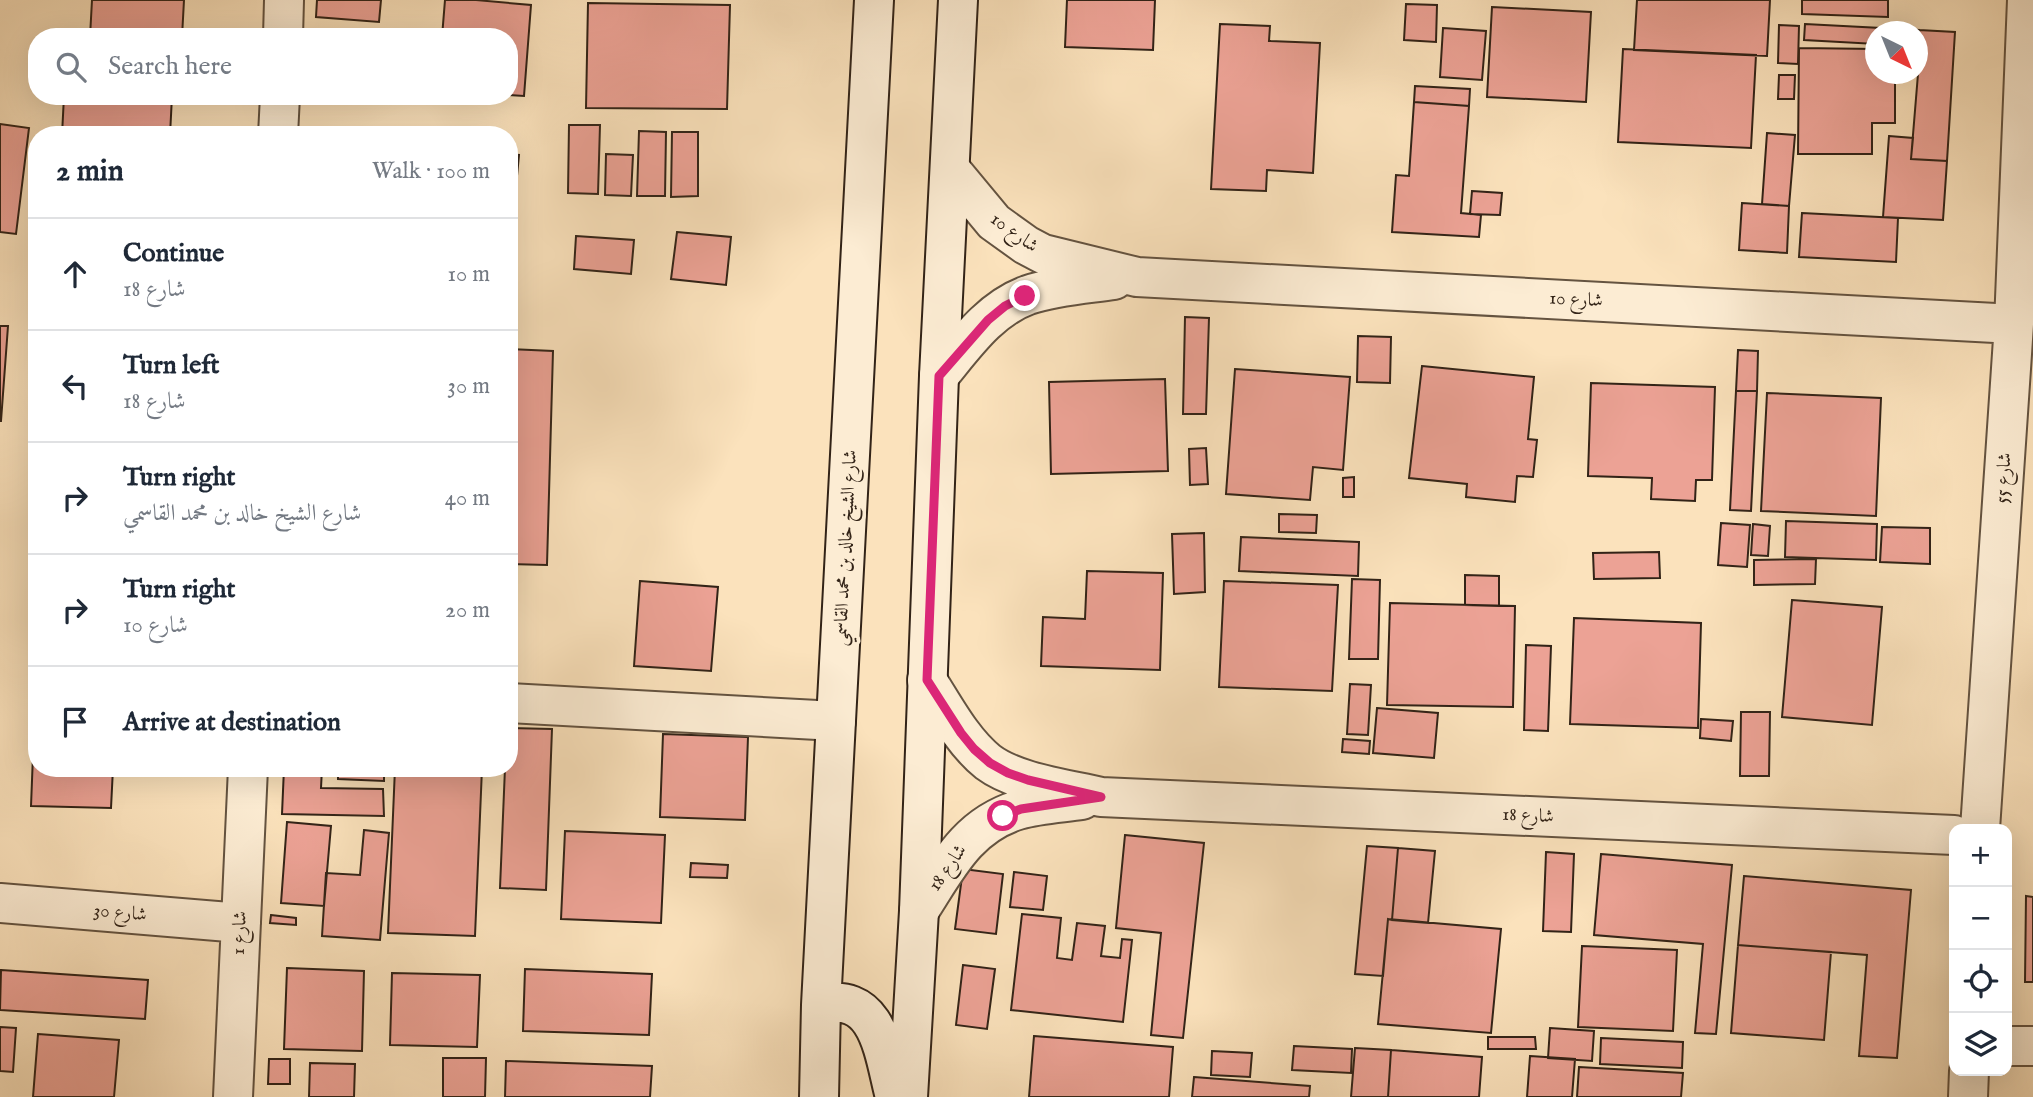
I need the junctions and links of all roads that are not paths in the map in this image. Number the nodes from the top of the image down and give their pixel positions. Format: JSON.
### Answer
{"nodes":[{"id":1,"x":284,"y":0,"type":"edge"},
{"id":2,"x":874,"y":0,"type":"edge"},
{"id":3,"x":958,"y":0,"type":"edge"},
{"id":4,"x":2026,"y":0,"type":"edge"},
{"id":5,"x":283,"y":28,"type":"edge"},
{"id":6,"x":280,"y":105,"type":"edge"},
{"id":7,"x":278,"y":126,"type":"edge"},
{"id":8,"x":950,"y":169,"type":"junction"},
{"id":9,"x":1137,"y":277,"type":"junction"},
{"id":10,"x":2014,"y":324,"type":"junction"},
{"id":11,"x":939,"y":376,"type":"junction"},
{"id":12,"x":927,"y":680,"type":"junction"},
{"id":13,"x":518,"y":703,"type":"edge"},
{"id":14,"x":836,"y":721,"type":"junction"},
{"id":15,"x":248,"y":777,"type":"edge"},
{"id":16,"x":1101,"y":797,"type":"junction"},
{"id":17,"x":1980,"y":824,"type":"edge"},
{"id":18,"x":1949,"y":835,"type":"edge"},
{"id":19,"x":0,"y":903,"type":"edge"},
{"id":20,"x":919,"y":911,"type":"junction"},
{"id":21,"x":241,"y":923,"type":"junction"},
{"id":22,"x":821,"y":1005,"type":"junction"},
{"id":23,"x":2012,"y":1046,"type":"edge"},
{"id":24,"x":2033,"y":1046,"type":"edge"},
{"id":25,"x":1969,"y":1076,"type":"edge"},
{"id":26,"x":233,"y":1097,"type":"edge"},
{"id":27,"x":819,"y":1097,"type":"edge"},
{"id":28,"x":895,"y":1097,"type":"edge"},
{"id":29,"x":908,"y":1097,"type":"edge"},
{"id":30,"x":1968,"y":1097,"type":"edge"}],
"edges":[{"from":1,"to":5,"type":"street"},
{"from":2,"to":14,"type":"street","name":"شارع الشيخ خالد بن محمد القاسمي"},
{"from":3,"to":8,"type":"street"},
{"from":4,"to":10,"type":"street","name":"شارع 55"},
{"from":6,"to":7,"type":"street"},
{"from":8,"to":9,"type":"street","name":"شارع 10"},
{"from":8,"to":11,"type":"street"},
{"from":9,"to":10,"type":"street","name":"شارع 10"},
{"from":9,"to":11,"type":"street","name":"شارع 10"},
{"from":10,"to":17,"type":"street","name":"شارع 55"},
{"from":11,"to":12,"type":"street"},
{"from":12,"to":16,"type":"street","name":"شارع 18"},
{"from":12,"to":20,"type":"street"},
{"from":13,"to":14,"type":"street"},
{"from":14,"to":22,"type":"street","name":"شارع الشيخ خالد بن محمد القاسمي"},
{"from":15,"to":21,"type":"street","name":"شارع 1"},
{"from":16,"to":18,"type":"street","name":"شارع 18"},
{"from":16,"to":20,"type":"street","name":"شارع 18"},
{"from":19,"to":21,"type":"street","name":"شارع 30"},
{"from":20,"to":29,"type":"street"},
{"from":21,"to":26,"type":"street","name":"شارع 1"},
{"from":22,"to":27,"type":"street","name":"شارع الشيخ خالد بن محمد القاسمي"},
{"from":22,"to":28,"type":"street"},
{"from":23,"to":24,"type":"street"},
{"from":25,"to":30,"type":"street"}]}
